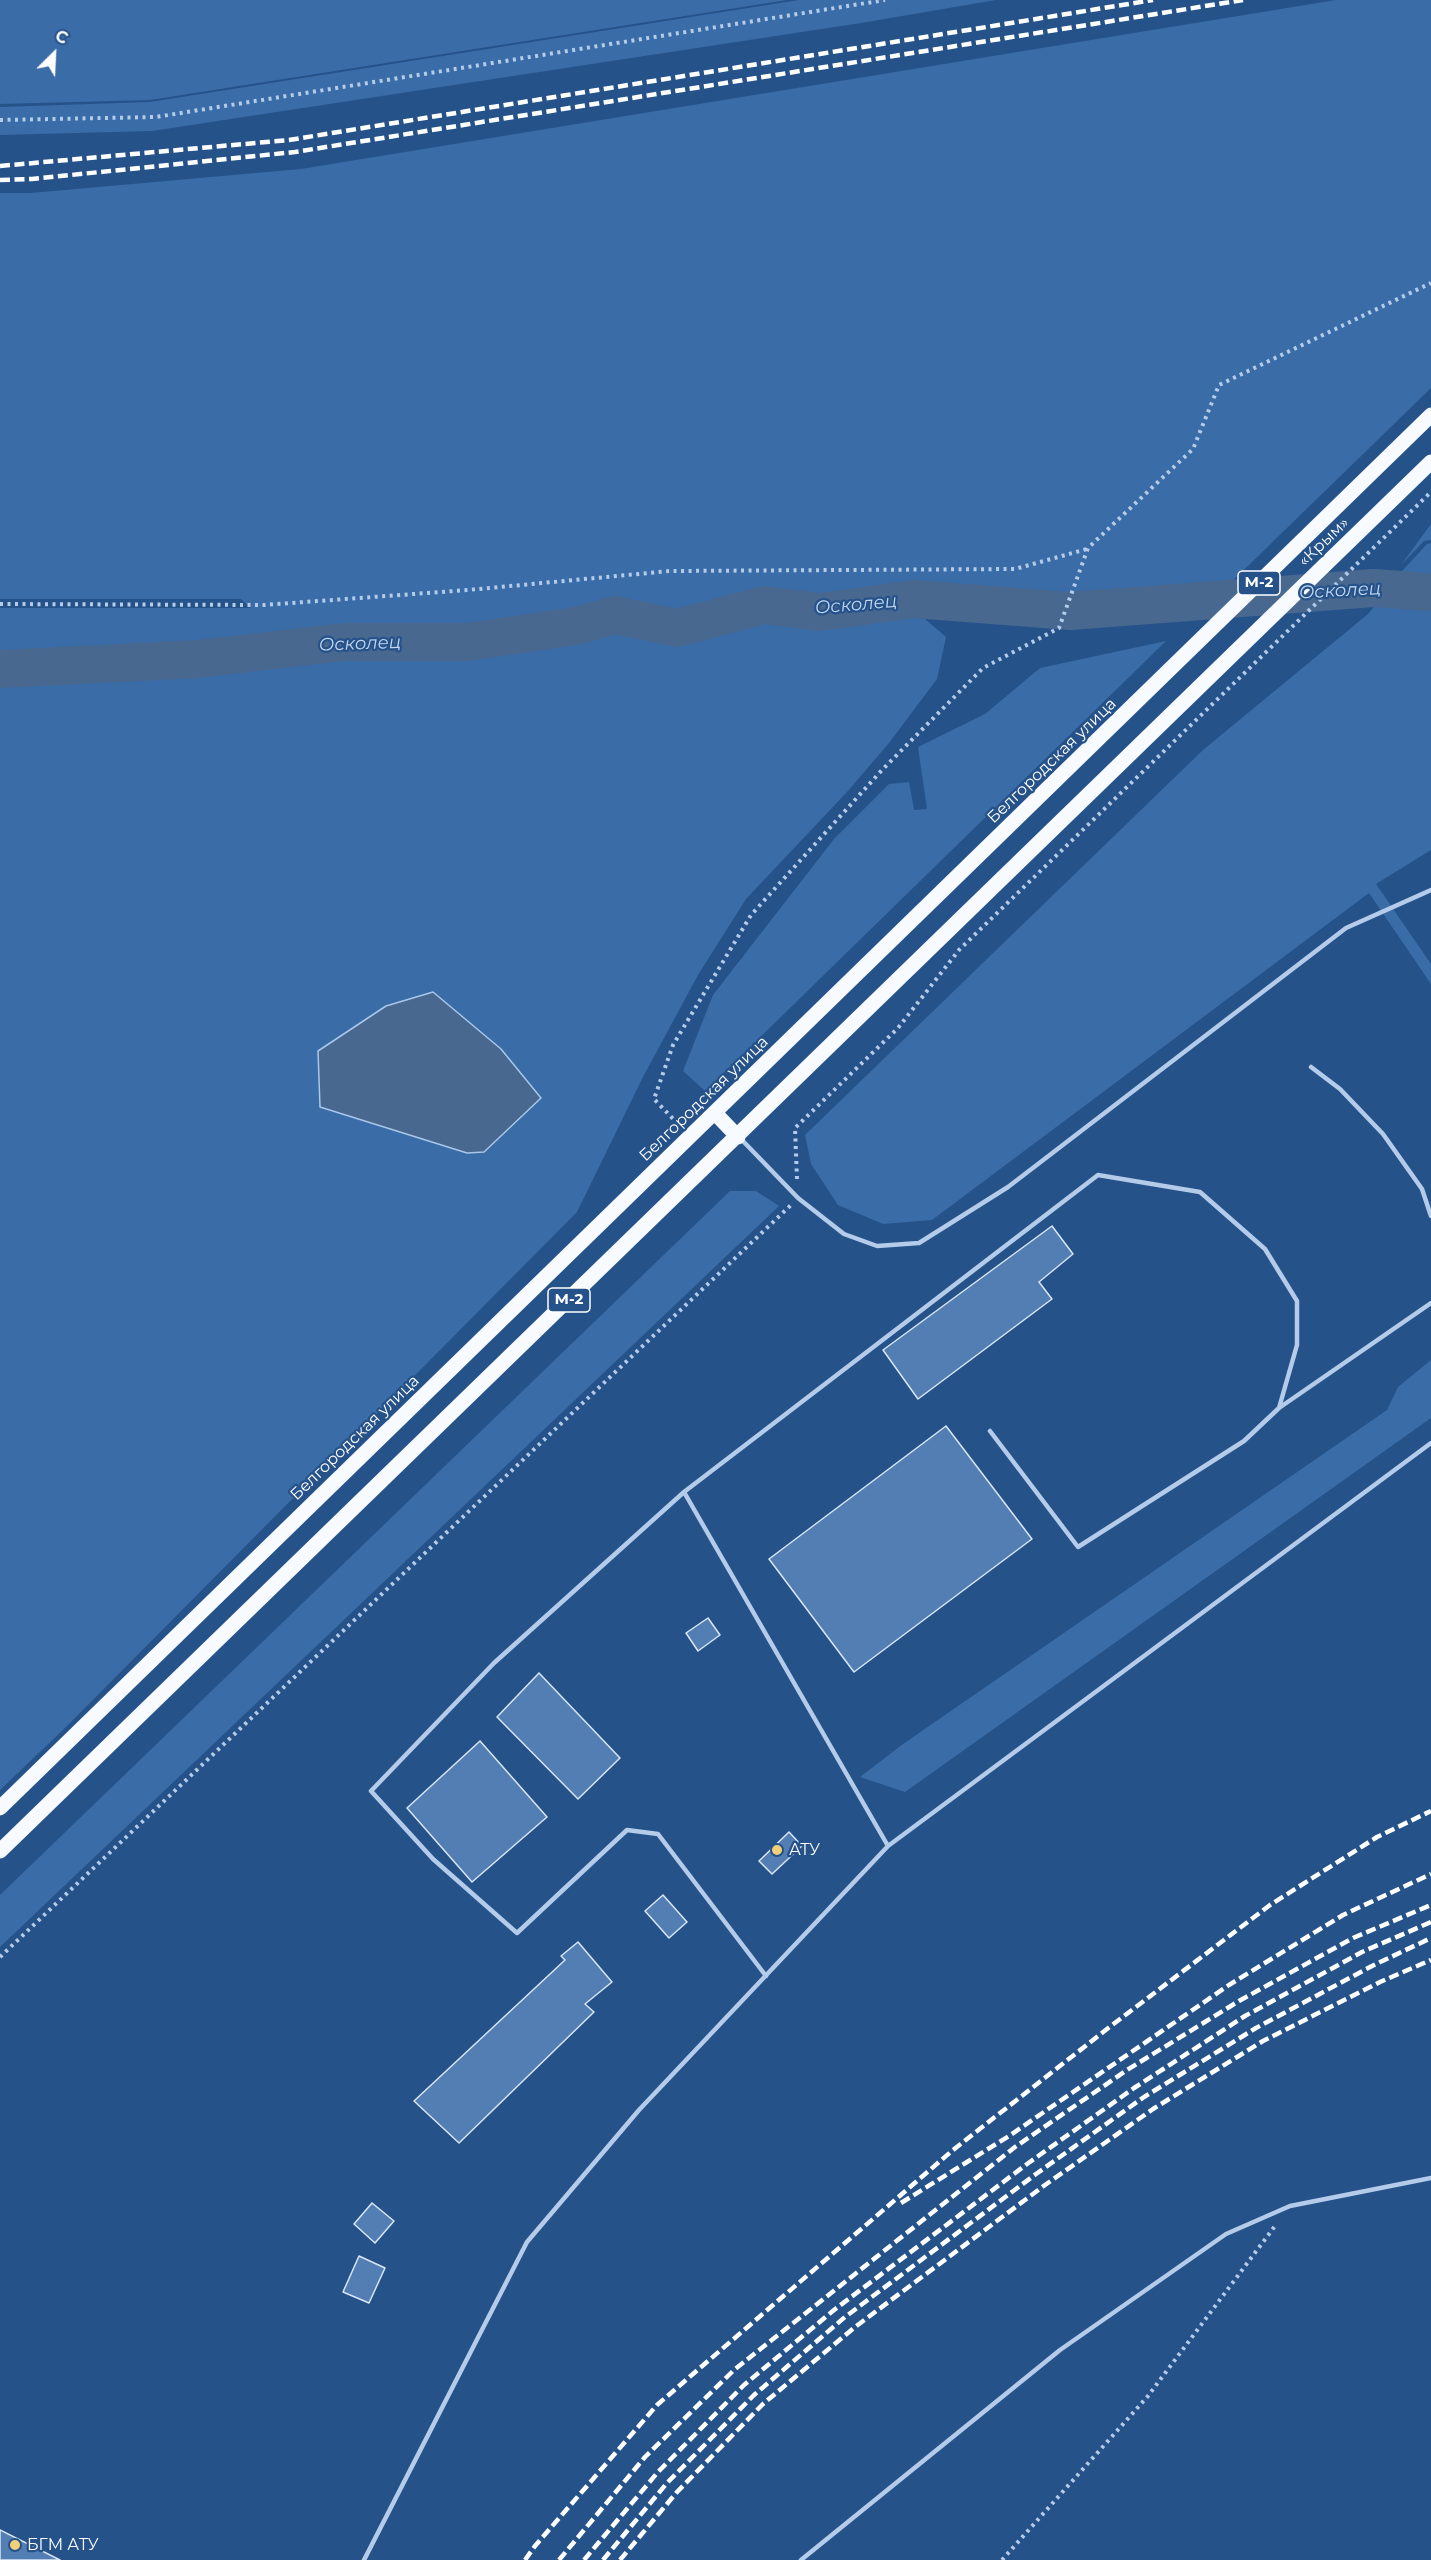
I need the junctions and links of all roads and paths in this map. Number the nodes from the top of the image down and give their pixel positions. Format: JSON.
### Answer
{"nodes":[{"id":1,"x":885,"y":0,"type":"edge"},
{"id":2,"x":0,"y":120,"type":"edge"},
{"id":3,"x":1431,"y":283,"type":"edge"},
{"id":4,"x":1431,"y":415,"type":"edge"},
{"id":5,"x":1431,"y":462,"type":"edge"},
{"id":6,"x":1431,"y":492,"type":"edge"},
{"id":7,"x":1088,"y":549,"type":"junction"},
{"id":8,"x":0,"y":604,"type":"edge"},
{"id":9,"x":1431,"y":890,"type":"edge"},
{"id":10,"x":1311,"y":1067,"type":"dead end"},
{"id":11,"x":715,"y":1113,"type":"junction"},
{"id":12,"x":691,"y":1137,"type":"junction"},
{"id":13,"x":738,"y":1137,"type":"junction"},
{"id":14,"x":798,"y":1198,"type":"junction"},
{"id":15,"x":1431,"y":1215,"type":"edge"},
{"id":16,"x":1431,"y":1303,"type":"edge"},
{"id":17,"x":1279,"y":1408,"type":"junction"},
{"id":18,"x":990,"y":1431,"type":"dead end"},
{"id":19,"x":1431,"y":1443,"type":"edge"},
{"id":20,"x":684,"y":1492,"type":"junction"},
{"id":21,"x":0,"y":1808,"type":"edge"},
{"id":22,"x":888,"y":1846,"type":"junction"},
{"id":23,"x":0,"y":1851,"type":"edge"},
{"id":24,"x":0,"y":1957,"type":"edge"},
{"id":25,"x":766,"y":1976,"type":"junction"},
{"id":26,"x":1431,"y":2178,"type":"edge"},
{"id":27,"x":1290,"y":2206,"type":"junction"},
{"id":28,"x":364,"y":2560,"type":"edge"},
{"id":29,"x":801,"y":2560,"type":"edge"},
{"id":30,"x":1002,"y":2560,"type":"edge"}],
"edges":[{"from":1,"to":2,"type":"path"},
{"from":3,"to":7,"type":"path"},
{"from":4,"to":11,"type":"main road","name":"Белгородская улица","number":"М-2"},
{"from":5,"to":13,"type":"main road","name":"«Крым»","number":"М-2"},
{"from":6,"to":14,"type":"path"},
{"from":7,"to":8,"type":"path"},
{"from":7,"to":12,"type":"path"},
{"from":9,"to":14,"type":"lane"},
{"from":10,"to":15,"type":"lane"},
{"from":11,"to":12,"type":"main road","name":"Белгородская улица","number":"М-2"},
{"from":11,"to":13,"type":"main road"},
{"from":12,"to":21,"type":"main road","name":"Белгородская улица","number":"М-2"},
{"from":13,"to":14,"type":"lane"},
{"from":13,"to":23,"type":"main road","number":"М-2"},
{"from":14,"to":24,"type":"path"},
{"from":16,"to":17,"type":"lane"},
{"from":17,"to":18,"type":"lane"},
{"from":17,"to":20,"type":"lane"},
{"from":19,"to":22,"type":"lane"},
{"from":20,"to":22,"type":"lane"},
{"from":20,"to":25,"type":"lane"},
{"from":22,"to":25,"type":"lane"},
{"from":25,"to":28,"type":"lane"},
{"from":26,"to":27,"type":"lane"},
{"from":27,"to":29,"type":"lane"},
{"from":27,"to":30,"type":"path"}]}
